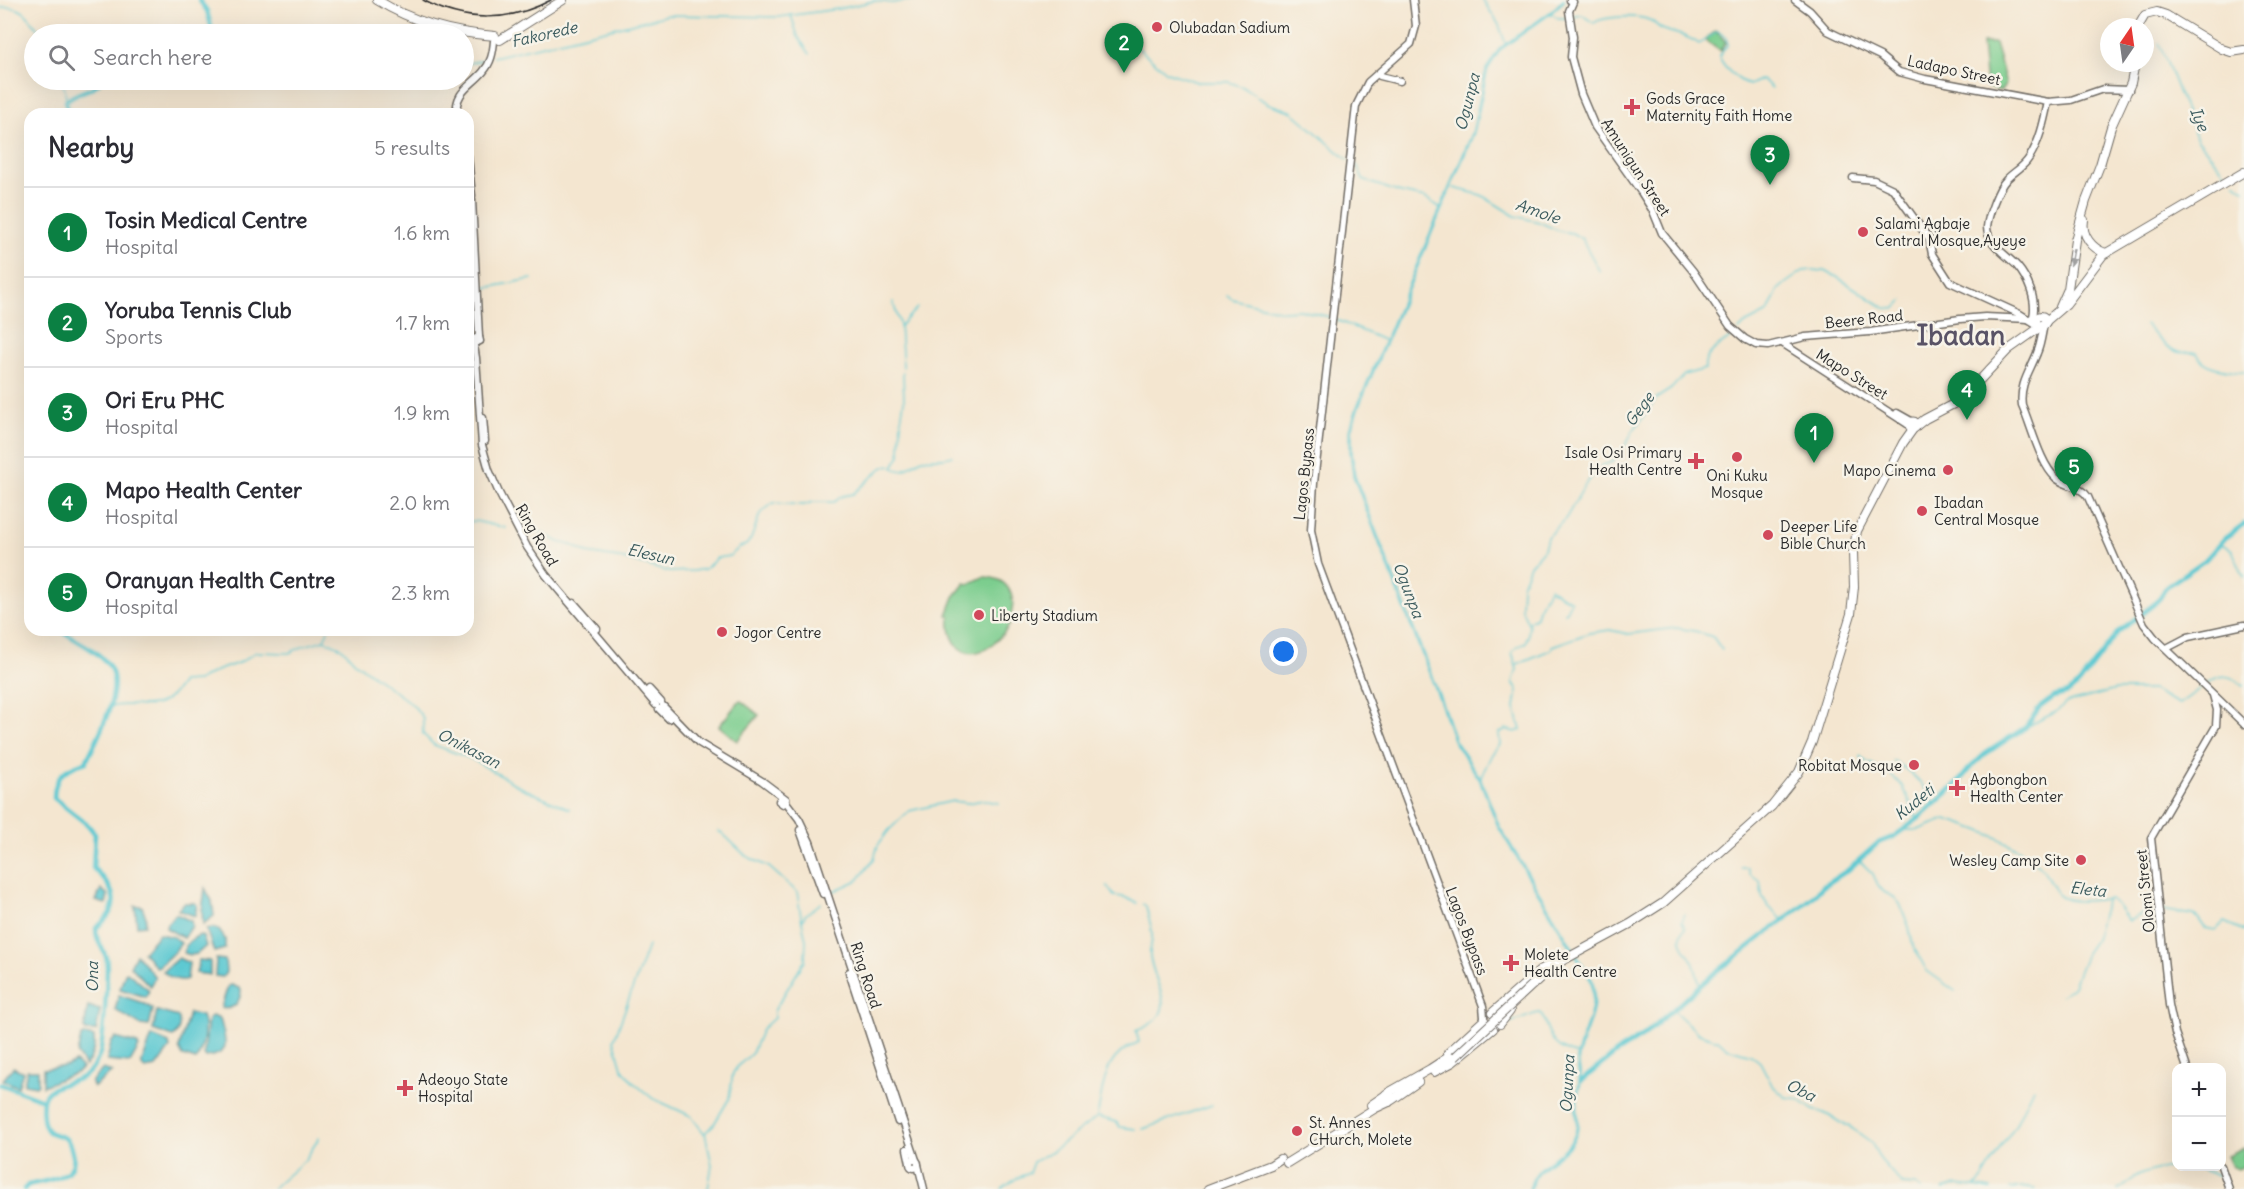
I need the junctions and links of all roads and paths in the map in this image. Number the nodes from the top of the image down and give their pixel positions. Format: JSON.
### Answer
{"nodes":[{"id":1,"x":377,"y":0,"type":"edge"},
{"id":2,"x":563,"y":0,"type":"edge"},
{"id":3,"x":1415,"y":0,"type":"edge"},
{"id":4,"x":1570,"y":0,"type":"edge"},
{"id":5,"x":1795,"y":0,"type":"edge"},
{"id":6,"x":2146,"y":18,"type":"edge"},
{"id":7,"x":430,"y":24,"type":"edge"},
{"id":8,"x":474,"y":34,"type":"edge"},
{"id":9,"x":496,"y":39,"type":"junction"},
{"id":10,"x":2244,"y":51,"type":"edge"},
{"id":11,"x":2134,"y":72,"type":"edge"},
{"id":12,"x":2135,"y":72,"type":"edge"},
{"id":13,"x":1380,"y":76,"type":"junction"},
{"id":14,"x":474,"y":80,"type":"edge"},
{"id":15,"x":1400,"y":81,"type":"dead end"},
{"id":16,"x":465,"y":90,"type":"edge"},
{"id":17,"x":2129,"y":90,"type":"junction"},
{"id":18,"x":2048,"y":102,"type":"junction"},
{"id":19,"x":457,"y":108,"type":"edge"},
{"id":20,"x":2110,"y":134,"type":"junction"},
{"id":21,"x":2244,"y":171,"type":"edge"},
{"id":22,"x":1853,"y":178,"type":"dead end"},
{"id":23,"x":2086,"y":206,"type":"junction"},
{"id":24,"x":2104,"y":252,"type":"junction"},
{"id":25,"x":474,"y":279,"type":"edge"},
{"id":26,"x":474,"y":298,"type":"edge"},
{"id":27,"x":2060,"y":308,"type":"junction"},
{"id":28,"x":2038,"y":322,"type":"junction"},
{"id":29,"x":1737,"y":332,"type":"joint"},
{"id":30,"x":477,"y":340,"type":"junction"},
{"id":31,"x":1785,"y":342,"type":"junction"},
{"id":32,"x":1912,"y":425,"type":"junction"},
{"id":33,"x":2244,"y":625,"type":"edge"},
{"id":34,"x":2167,"y":648,"type":"junction"},
{"id":35,"x":2209,"y":690,"type":"junction"},
{"id":36,"x":2244,"y":724,"type":"edge"},
{"id":37,"x":1560,"y":961,"type":"junction"},
{"id":38,"x":1488,"y":1016,"type":"junction"},
{"id":39,"x":1500,"y":1024,"type":"junction"},
{"id":40,"x":1492,"y":1029,"type":"junction"},
{"id":41,"x":2185,"y":1063,"type":"edge"},
{"id":42,"x":1432,"y":1071,"type":"junction"},
{"id":43,"x":1284,"y":1161,"type":"junction"},
{"id":44,"x":2222,"y":1171,"type":"edge"},
{"id":45,"x":922,"y":1189,"type":"edge"},
{"id":46,"x":1208,"y":1189,"type":"edge"},
{"id":47,"x":1219,"y":1189,"type":"edge"},
{"id":48,"x":2229,"y":1189,"type":"edge"}],
"edges":[{"from":1,"to":7,"type":"highway"},
{"from":2,"to":9,"type":"highway"},
{"from":3,"to":13,"type":"main road","name":"Lagos Bypass"},
{"from":3,"to":38,"type":"main road","name":"Lagos Bypass"},
{"from":4,"to":29,"type":"main road","name":"Amunigun Street"},
{"from":5,"to":18,"type":"main road","name":"Ladapo Street"},
{"from":6,"to":10,"type":"highway"},
{"from":8,"to":9,"type":"highway"},
{"from":9,"to":14,"type":"main road"},
{"from":11,"to":17,"type":"highway"},
{"from":12,"to":20,"type":"highway"},
{"from":13,"to":15,"type":"main road"},
{"from":13,"to":38,"type":"main road","name":"Lagos Bypass"},
{"from":16,"to":19,"type":"main road"},
{"from":17,"to":18,"type":"main road","name":"Ladapo Street"},
{"from":17,"to":20,"type":"highway"},
{"from":18,"to":28,"type":"main road"},
{"from":20,"to":23,"type":"highway"},
{"from":21,"to":24,"type":"highway"},
{"from":22,"to":28,"type":"main road"},
{"from":23,"to":24,"type":"highway"},
{"from":23,"to":27,"type":"highway","one_way":true},
{"from":24,"to":27,"type":"highway"},
{"from":25,"to":30,"type":"main road","name":"Ring Road"},
{"from":26,"to":30,"type":"main road","name":"Ring Road"},
{"from":27,"to":28,"type":"highway"},
{"from":28,"to":31,"type":"main road","name":"Beere Road"},
{"from":28,"to":32,"type":"highway"},
{"from":28,"to":34,"type":"main road"},
{"from":29,"to":31,"type":"main road","name":"Beere Road"},
{"from":30,"to":45,"type":"main road","name":"Ring Road"},
{"from":31,"to":32,"type":"main road","name":"Mapo Street"},
{"from":32,"to":37,"type":"highway"},
{"from":33,"to":34,"type":"main road"},
{"from":34,"to":35,"type":"main road"},
{"from":35,"to":36,"type":"main road"},
{"from":35,"to":41,"type":"main road","name":"Olomi Street"},
{"from":37,"to":38,"type":"highway"},
{"from":37,"to":39,"type":"highway"},
{"from":37,"to":42,"type":"highway","bridge":true},
{"from":38,"to":39,"type":"main road"},
{"from":38,"to":40,"type":"main road"},
{"from":38,"to":42,"type":"highway"},
{"from":39,"to":40,"type":"main road"},
{"from":40,"to":42,"type":"highway"},
{"from":42,"to":43,"type":"highway"},
{"from":43,"to":46,"type":"highway"},
{"from":43,"to":47,"type":"highway"},
{"from":44,"to":48,"type":"main road"}]}
